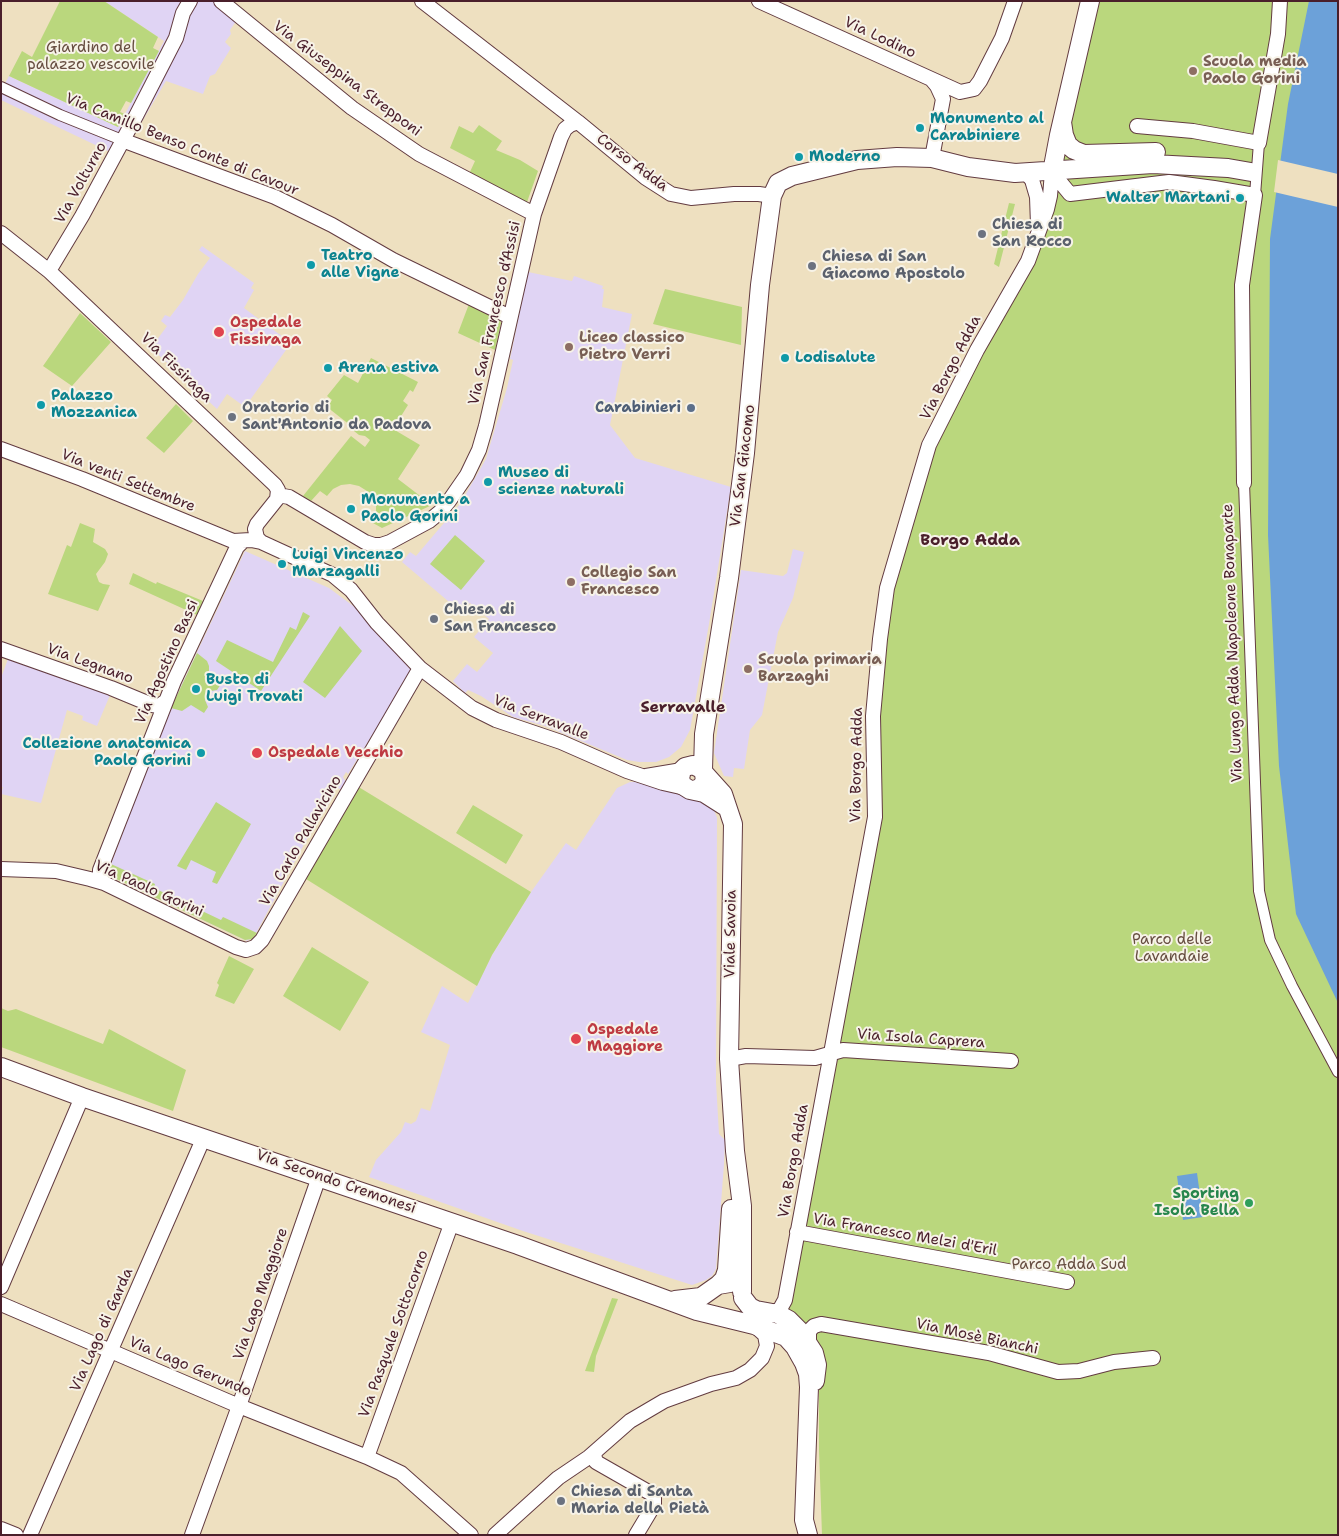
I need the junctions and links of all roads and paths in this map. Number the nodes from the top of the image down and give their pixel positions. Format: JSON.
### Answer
{"nodes":[{"id":1,"x":190,"y":1,"type":"edge"},
{"id":2,"x":422,"y":1,"type":"edge"},
{"id":3,"x":759,"y":1,"type":"edge"},
{"id":4,"x":1015,"y":1,"type":"edge"},
{"id":5,"x":1090,"y":1,"type":"edge"},
{"id":6,"x":1280,"y":1,"type":"edge"},
{"id":7,"x":222,"y":3,"type":"edge"},
{"id":8,"x":774,"y":5,"type":"edge"},
{"id":9,"x":932,"y":80,"type":"junction"},
{"id":10,"x":1,"y":87,"type":"edge"},
{"id":11,"x":578,"y":122,"type":"junction"},
{"id":12,"x":1062,"y":122,"type":"junction"},
{"id":13,"x":1137,"y":126,"type":"dead end"},
{"id":14,"x":122,"y":140,"type":"junction"},
{"id":15,"x":1259,"y":143,"type":"junction"},
{"id":16,"x":932,"y":158,"type":"junction"},
{"id":17,"x":1214,"y":166,"type":"junction"},
{"id":18,"x":1052,"y":172,"type":"junction"},
{"id":19,"x":1251,"y":172,"type":"dead end"},
{"id":20,"x":1026,"y":173,"type":"junction"},
{"id":21,"x":1255,"y":195,"type":"junction"},
{"id":22,"x":772,"y":196,"type":"junction"},
{"id":23,"x":534,"y":214,"type":"junction"},
{"id":24,"x":1,"y":233,"type":"edge"},
{"id":25,"x":1038,"y":236,"type":"junction"},
{"id":26,"x":50,"y":271,"type":"junction"},
{"id":27,"x":510,"y":317,"type":"junction"},
{"id":28,"x":1,"y":449,"type":"edge"},
{"id":29,"x":1244,"y":482,"type":"joint"},
{"id":30,"x":278,"y":493,"type":"junction"},
{"id":31,"x":243,"y":541,"type":"junction"},
{"id":32,"x":261,"y":542,"type":"junction"},
{"id":33,"x":1,"y":649,"type":"edge"},
{"id":34,"x":420,"y":668,"type":"junction"},
{"id":35,"x":166,"y":701,"type":"junction"},
{"id":36,"x":695,"y":770,"type":"junction"},
{"id":37,"x":645,"y":776,"type":"junction"},
{"id":38,"x":690,"y":789,"type":"junction"},
{"id":39,"x":728,"y":809,"type":"junction"},
{"id":40,"x":1,"y":869,"type":"edge"},
{"id":41,"x":104,"y":883,"type":"junction"},
{"id":42,"x":250,"y":949,"type":"joint"},
{"id":43,"x":830,"y":1054,"type":"junction"},
{"id":44,"x":729,"y":1059,"type":"junction"},
{"id":45,"x":1011,"y":1061,"type":"dead end"},
{"id":46,"x":1,"y":1067,"type":"edge"},
{"id":47,"x":1338,"y":1072,"type":"edge"},
{"id":48,"x":82,"y":1097,"type":"junction"},
{"id":49,"x":204,"y":1138,"type":"junction"},
{"id":50,"x":735,"y":1151,"type":"junction"},
{"id":51,"x":319,"y":1177,"type":"junction"},
{"id":52,"x":452,"y":1222,"type":"junction"},
{"id":53,"x":797,"y":1232,"type":"junction"},
{"id":54,"x":1067,"y":1282,"type":"dead end"},
{"id":55,"x":716,"y":1286,"type":"junction"},
{"id":56,"x":1,"y":1287,"type":"edge"},
{"id":57,"x":742,"y":1295,"type":"junction"},
{"id":58,"x":670,"y":1300,"type":"junction"},
{"id":59,"x":1,"y":1304,"type":"edge"},
{"id":60,"x":772,"y":1313,"type":"junction"},
{"id":61,"x":723,"y":1316,"type":"junction"},
{"id":62,"x":754,"y":1325,"type":"junction"},
{"id":63,"x":809,"y":1343,"type":"junction"},
{"id":64,"x":111,"y":1350,"type":"junction"},
{"id":65,"x":1153,"y":1358,"type":"dead end"},
{"id":66,"x":239,"y":1406,"type":"junction"},
{"id":67,"x":809,"y":1406,"type":"junction"},
{"id":68,"x":596,"y":1451,"type":"junction"},
{"id":69,"x":366,"y":1457,"type":"junction"},
{"id":70,"x":1,"y":1529,"type":"edge"},
{"id":71,"x":805,"y":1530,"type":"edge"},
{"id":72,"x":16,"y":1535,"type":"edge"},
{"id":73,"x":30,"y":1535,"type":"edge"},
{"id":74,"x":192,"y":1535,"type":"edge"},
{"id":75,"x":471,"y":1535,"type":"edge"},
{"id":76,"x":495,"y":1535,"type":"edge"},
{"id":77,"x":636,"y":1535,"type":"edge"}],
"edges":[{"from":1,"to":14,"type":"street","name":"Via Volturno"},
{"from":2,"to":11,"type":"street","name":"Corso Adda"},
{"from":3,"to":8,"type":"street","name":"Via Lodino"},
{"from":4,"to":9,"type":"street","name":"Via Lodino"},
{"from":5,"to":12,"type":"street"},
{"from":6,"to":15,"type":"street"},
{"from":7,"to":23,"type":"street","name":"Via Giuseppina Strepponi"},
{"from":8,"to":9,"type":"street","name":"Via Lodino"},
{"from":9,"to":16,"type":"street"},
{"from":10,"to":14,"type":"street","name":"Via Camillo Benso Conte di Cavour"},
{"from":11,"to":22,"type":"street","name":"Corso Adda"},
{"from":11,"to":23,"type":"street","name":"Via San Francesco d’Assisi"},
{"from":12,"to":17,"type":"street"},
{"from":12,"to":18,"type":"street"},
{"from":13,"to":15,"type":"street"},
{"from":14,"to":26,"type":"street","name":"Via Volturno"},
{"from":14,"to":27,"type":"street","name":"Via Camillo Benso Conte di Cavour"},
{"from":15,"to":21,"type":"street"},
{"from":16,"to":20,"type":"street"},
{"from":16,"to":22,"type":"street"},
{"from":17,"to":18,"type":"street"},
{"from":17,"to":19,"type":"street"},
{"from":18,"to":20,"type":"street"},
{"from":18,"to":21,"type":"street"},
{"from":18,"to":25,"type":"street","name":"Via Borgo Adda"},
{"from":20,"to":25,"type":"street","name":"Via Borgo Adda"},
{"from":21,"to":29,"type":"street","name":"Via Lungo Adda Napoleone Bonaparte"},
{"from":22,"to":36,"type":"street","name":"Via San Giacomo"},
{"from":23,"to":27,"type":"street","name":"Via San Francesco d’Assisi"},
{"from":24,"to":26,"type":"street","name":"Via Fissiraga"},
{"from":25,"to":43,"type":"street","name":"Via Borgo Adda"},
{"from":26,"to":30,"type":"street","name":"Via Fissiraga"},
{"from":27,"to":30,"type":"street","name":"Via San Francesco d’Assisi"},
{"from":28,"to":31,"type":"street","name":"Via venti Settembre"},
{"from":29,"to":47,"type":"street","name":"Via Lungo Adda Napoleone Bonaparte"},
{"from":30,"to":32,"type":"street"},
{"from":31,"to":32,"type":"street","name":"Via venti Settembre"},
{"from":31,"to":35,"type":"street","name":"Via Agostino Bassi"},
{"from":32,"to":34,"type":"street","name":"Via Serravalle"},
{"from":33,"to":35,"type":"street","name":"Via Legnano"},
{"from":34,"to":37,"type":"street","name":"Via Serravalle"},
{"from":34,"to":42,"type":"street","name":"Via Carlo Pallavicino"},
{"from":35,"to":41,"type":"street","name":"Via Agostino Bassi"},
{"from":36,"to":37,"type":"street","name":"Via Serravalle"},
{"from":36,"to":38,"type":"street","name":"Via San Giacomo"},
{"from":36,"to":39,"type":"street","name":"Viale Savoia"},
{"from":37,"to":38,"type":"street","name":"Via Serravalle"},
{"from":38,"to":39,"type":"street"},
{"from":39,"to":44,"type":"street","name":"Viale Savoia"},
{"from":40,"to":41,"type":"street","name":"Via Paolo Gorini"},
{"from":41,"to":42,"type":"street","name":"Via Paolo Gorini"},
{"from":43,"to":44,"type":"street","name":"Via Isola Caprera"},
{"from":43,"to":45,"type":"street","name":"Via Isola Caprera"},
{"from":43,"to":53,"type":"street","name":"Via Borgo Adda"},
{"from":44,"to":50,"type":"street","name":"Viale Savoia"},
{"from":46,"to":48,"type":"street","name":"Via Secondo Cremonesi"},
{"from":48,"to":49,"type":"street","name":"Via Secondo Cremonesi"},
{"from":48,"to":56,"type":"street"},
{"from":49,"to":51,"type":"street","name":"Via Secondo Cremonesi"},
{"from":49,"to":64,"type":"street","name":"Via Lago di Garda"},
{"from":50,"to":55,"type":"street"},
{"from":50,"to":57,"type":"street"},
{"from":51,"to":52,"type":"street","name":"Via Secondo Cremonesi"},
{"from":51,"to":66,"type":"street","name":"Via Lago Maggiore"},
{"from":52,"to":58,"type":"street","name":"Via Secondo Cremonesi"},
{"from":52,"to":69,"type":"street","name":"Via Pasquale Sottocorno"},
{"from":53,"to":54,"type":"street","name":"Via Francesco Melzi d'Eril"},
{"from":53,"to":60,"type":"street","name":"Via Borgo Adda"},
{"from":55,"to":57,"type":"street"},
{"from":55,"to":58,"type":"street","name":"Via Secondo Cremonesi"},
{"from":55,"to":61,"type":"street"},
{"from":57,"to":60,"type":"street"},
{"from":57,"to":61,"type":"street"},
{"from":58,"to":61,"type":"street","name":"Via Secondo Cremonesi"},
{"from":59,"to":64,"type":"street","name":"Via Lago Gerundo"},
{"from":60,"to":63,"type":"street"},
{"from":61,"to":62,"type":"street","name":"Via Secondo Cremonesi"},
{"from":62,"to":67,"type":"street","name":"Via Secondo Cremonesi"},
{"from":62,"to":68,"type":"street"},
{"from":63,"to":65,"type":"street","name":"Via Mosè Bianchi"},
{"from":63,"to":67,"type":"street"},
{"from":64,"to":66,"type":"street","name":"Via Lago Gerundo"},
{"from":64,"to":73,"type":"street","name":"Via Lago di Garda"},
{"from":66,"to":69,"type":"street","name":"Via Lago Gerundo"},
{"from":66,"to":74,"type":"street","name":"Via Lago Maggiore"},
{"from":67,"to":71,"type":"street"},
{"from":68,"to":76,"type":"street"},
{"from":68,"to":77,"type":"street"},
{"from":69,"to":75,"type":"street","name":"Via Lago Gerundo"},
{"from":70,"to":72,"type":"street"}]}
